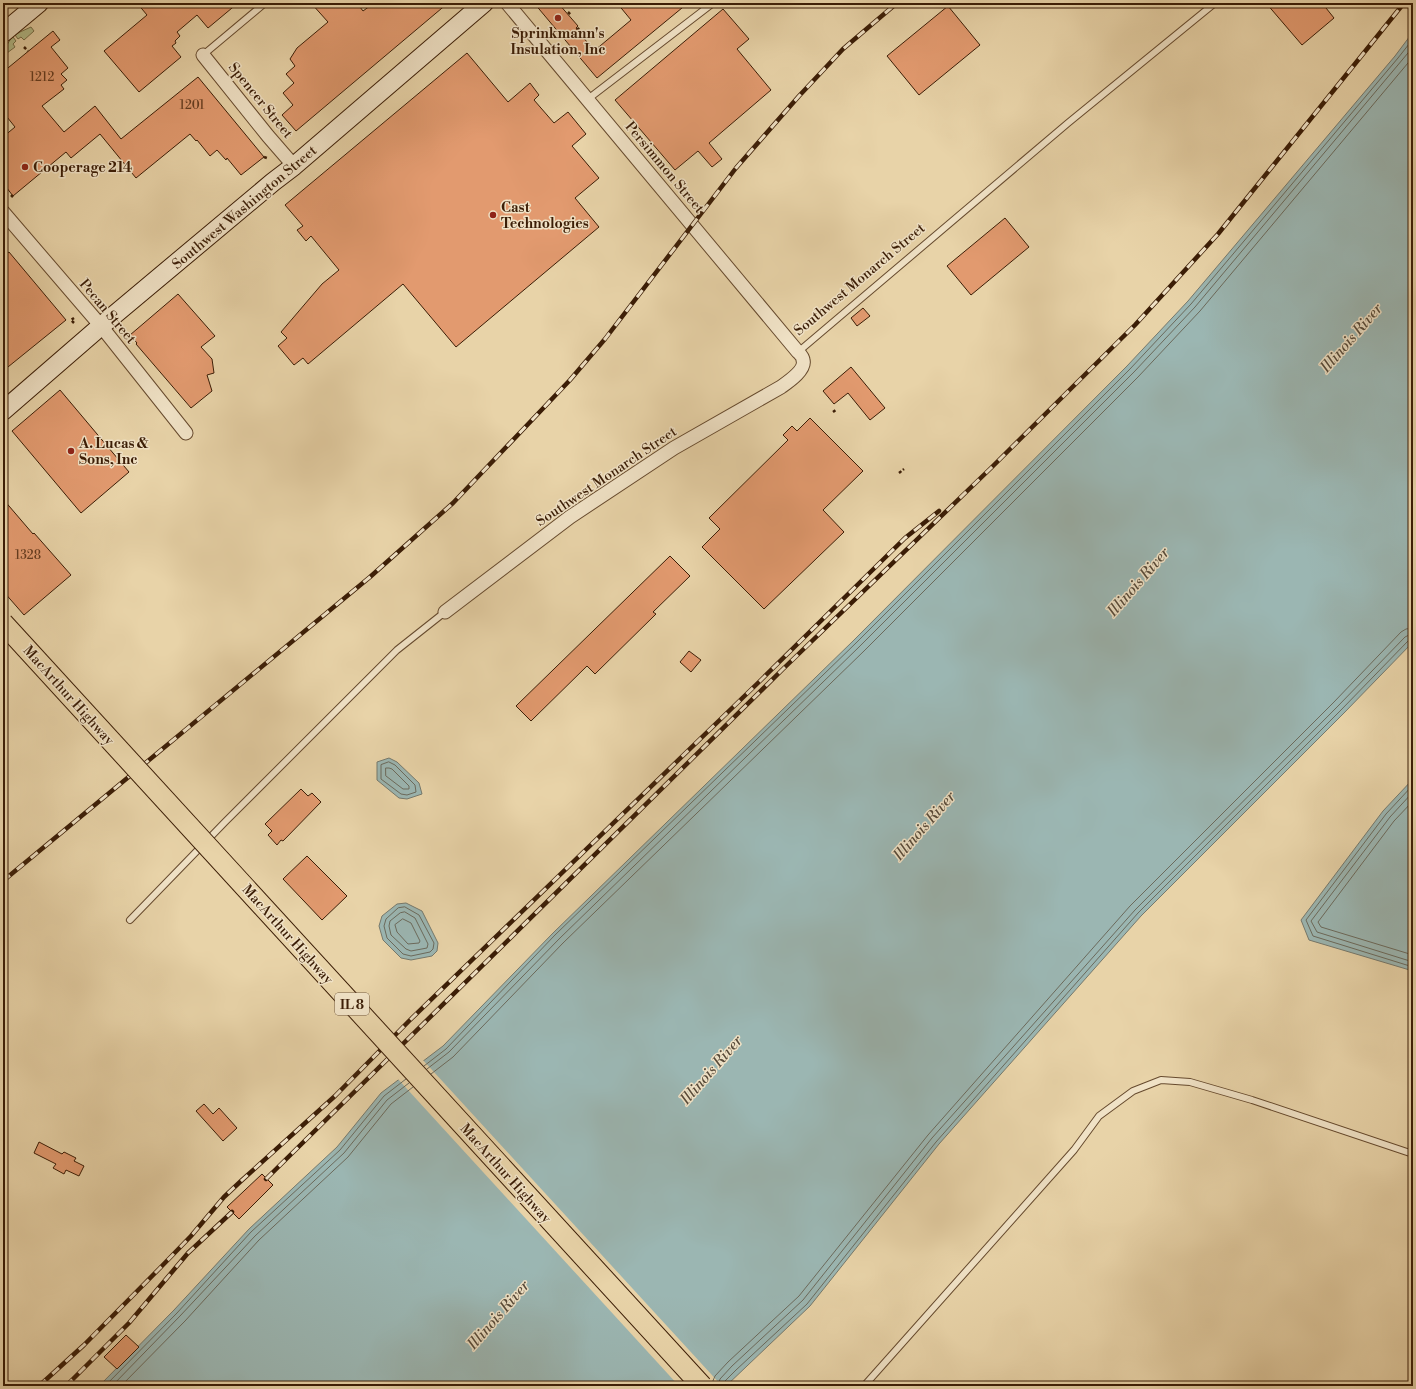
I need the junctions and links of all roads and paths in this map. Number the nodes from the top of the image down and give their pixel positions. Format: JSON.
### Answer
{"nodes":[{"id":1,"x":39,"y":3,"type":"edge"},
{"id":2,"x":265,"y":3,"type":"edge"},
{"id":3,"x":484,"y":3,"type":"edge"},
{"id":4,"x":507,"y":3,"type":"edge"},
{"id":5,"x":713,"y":3,"type":"edge"},
{"id":6,"x":1215,"y":3,"type":"edge"},
{"id":7,"x":568,"y":12,"type":"dead end"},
{"id":8,"x":571,"y":16,"type":"dead end"},
{"id":9,"x":580,"y":27,"type":"dead end"},
{"id":10,"x":577,"y":30,"type":"dead end"},
{"id":11,"x":3,"y":33,"type":"edge"},
{"id":12,"x":24,"y":47,"type":"dead end"},
{"id":13,"x":28,"y":51,"type":"dead end"},
{"id":14,"x":203,"y":55,"type":"joint"},
{"id":15,"x":588,"y":99,"type":"junction"},
{"id":16,"x":294,"y":166,"type":"junction"},
{"id":17,"x":5,"y":218,"type":"edge"},
{"id":18,"x":74,"y":318,"type":"dead end"},
{"id":19,"x":74,"y":323,"type":"dead end"},
{"id":20,"x":101,"y":326,"type":"junction"},
{"id":21,"x":798,"y":352,"type":"junction"},
{"id":22,"x":837,"y":409,"type":"dead end"},
{"id":23,"x":3,"y":411,"type":"edge"},
{"id":24,"x":833,"y":412,"type":"dead end"},
{"id":25,"x":186,"y":433,"type":"dead end"},
{"id":26,"x":904,"y":469,"type":"dead end"},
{"id":27,"x":899,"y":473,"type":"dead end"},
{"id":28,"x":445,"y":612,"type":"joint"},
{"id":29,"x":3,"y":623,"type":"edge"},
{"id":30,"x":130,"y":920,"type":"dead end"},
{"id":31,"x":1413,"y":1154,"type":"edge"},
{"id":32,"x":702,"y":1386,"type":"edge"},
{"id":33,"x":864,"y":1386,"type":"edge"}],
"edges":[{"from":1,"to":11,"type":"main road"},
{"from":2,"to":14,"type":"lane"},
{"from":3,"to":16,"type":"main road","name":"Southwest Washington Street"},
{"from":4,"to":15,"type":"street","name":"Persimmon Street"},
{"from":5,"to":15,"type":"lane"},
{"from":6,"to":21,"type":"lane","name":"Southwest Monarch Street"},
{"from":7,"to":8,"type":"path"},
{"from":9,"to":10,"type":"path"},
{"from":12,"to":13,"type":"path"},
{"from":14,"to":16,"type":"street","name":"Spencer Street"},
{"from":15,"to":21,"type":"street","name":"Persimmon Street"},
{"from":16,"to":20,"type":"main road","name":"Southwest Washington Street"},
{"from":17,"to":20,"type":"street","name":"Pecan Street"},
{"from":18,"to":19,"type":"path"},
{"from":20,"to":23,"type":"main road","name":"Southwest Washington Street"},
{"from":20,"to":25,"type":"street","name":"Pecan Street"},
{"from":21,"to":28,"type":"street","name":"Southwest Monarch Street"},
{"from":22,"to":24,"type":"path"},
{"from":26,"to":27,"type":"path"},
{"from":28,"to":30,"type":"lane"},
{"from":29,"to":32,"type":"main road","name":"MacArthur Highway","number":"IL 8","bridge":true},
{"from":31,"to":33,"type":"lane"}]}
